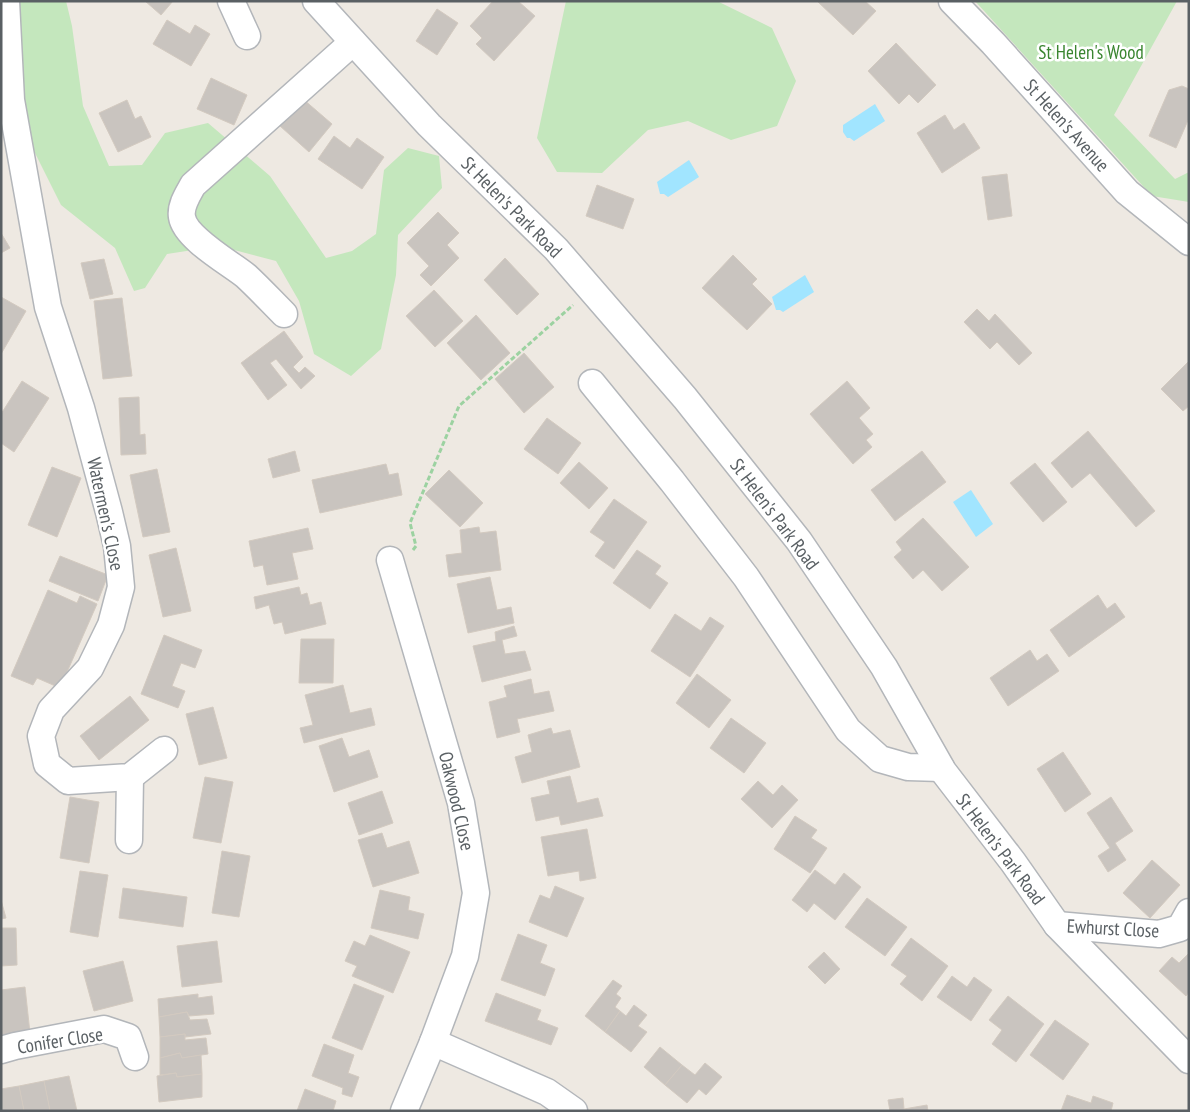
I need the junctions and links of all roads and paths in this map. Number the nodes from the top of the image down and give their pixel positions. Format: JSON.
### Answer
{"nodes":[{"id":1,"x":6,"y":1,"type":"edge"},
{"id":2,"x":231,"y":1,"type":"edge"},
{"id":3,"x":316,"y":1,"type":"edge"},
{"id":4,"x":952,"y":1,"type":"edge"},
{"id":5,"x":247,"y":36,"type":"dead end"},
{"id":6,"x":353,"y":42,"type":"junction"},
{"id":7,"x":11,"y":162,"type":"edge"},
{"id":8,"x":1189,"y":242,"type":"edge"},
{"id":9,"x":590,"y":289,"type":"junction"},
{"id":10,"x":284,"y":314,"type":"dead end"},
{"id":11,"x":592,"y":383,"type":"dead end"},
{"id":12,"x":392,"y":568,"type":"joint"},
{"id":13,"x":164,"y":750,"type":"dead end"},
{"id":14,"x":941,"y":768,"type":"junction"},
{"id":15,"x":130,"y":777,"type":"junction"},
{"id":16,"x":129,"y":840,"type":"dead end"},
{"id":17,"x":1189,"y":912,"type":"edge"},
{"id":18,"x":1057,"y":925,"type":"junction"},
{"id":19,"x":433,"y":1042,"type":"junction"},
{"id":20,"x":1,"y":1050,"type":"edge"},
{"id":21,"x":135,"y":1057,"type":"dead end"},
{"id":22,"x":1189,"y":1060,"type":"edge"},
{"id":23,"x":404,"y":1111,"type":"edge"},
{"id":24,"x":574,"y":1111,"type":"edge"}],
"edges":[{"from":1,"to":7,"type":"street","name":"Watermen's Close"},
{"from":2,"to":5,"type":"street"},
{"from":3,"to":6,"type":"street","name":"St Helen's Park Road"},
{"from":4,"to":8,"type":"street","name":"St Helen's Avenue"},
{"from":6,"to":9,"type":"street","name":"St Helen's Park Road"},
{"from":6,"to":10,"type":"street"},
{"from":7,"to":15,"type":"street","name":"Watermen's Close"},
{"from":9,"to":12,"type":"path"},
{"from":9,"to":14,"type":"street","name":"St Helen's Park Road"},
{"from":11,"to":14,"type":"street"},
{"from":12,"to":19,"type":"street","name":"Oakwood Close"},
{"from":13,"to":15,"type":"street"},
{"from":14,"to":18,"type":"street","name":"St Helen's Park Road"},
{"from":15,"to":16,"type":"street"},
{"from":17,"to":18,"type":"street","name":"Ewhurst Close"},
{"from":18,"to":22,"type":"street","name":"St Helen's Park Road"},
{"from":19,"to":23,"type":"street","name":"Oakwood Close"},
{"from":19,"to":24,"type":"street"},
{"from":20,"to":21,"type":"street","name":"Conifer Close"}]}
